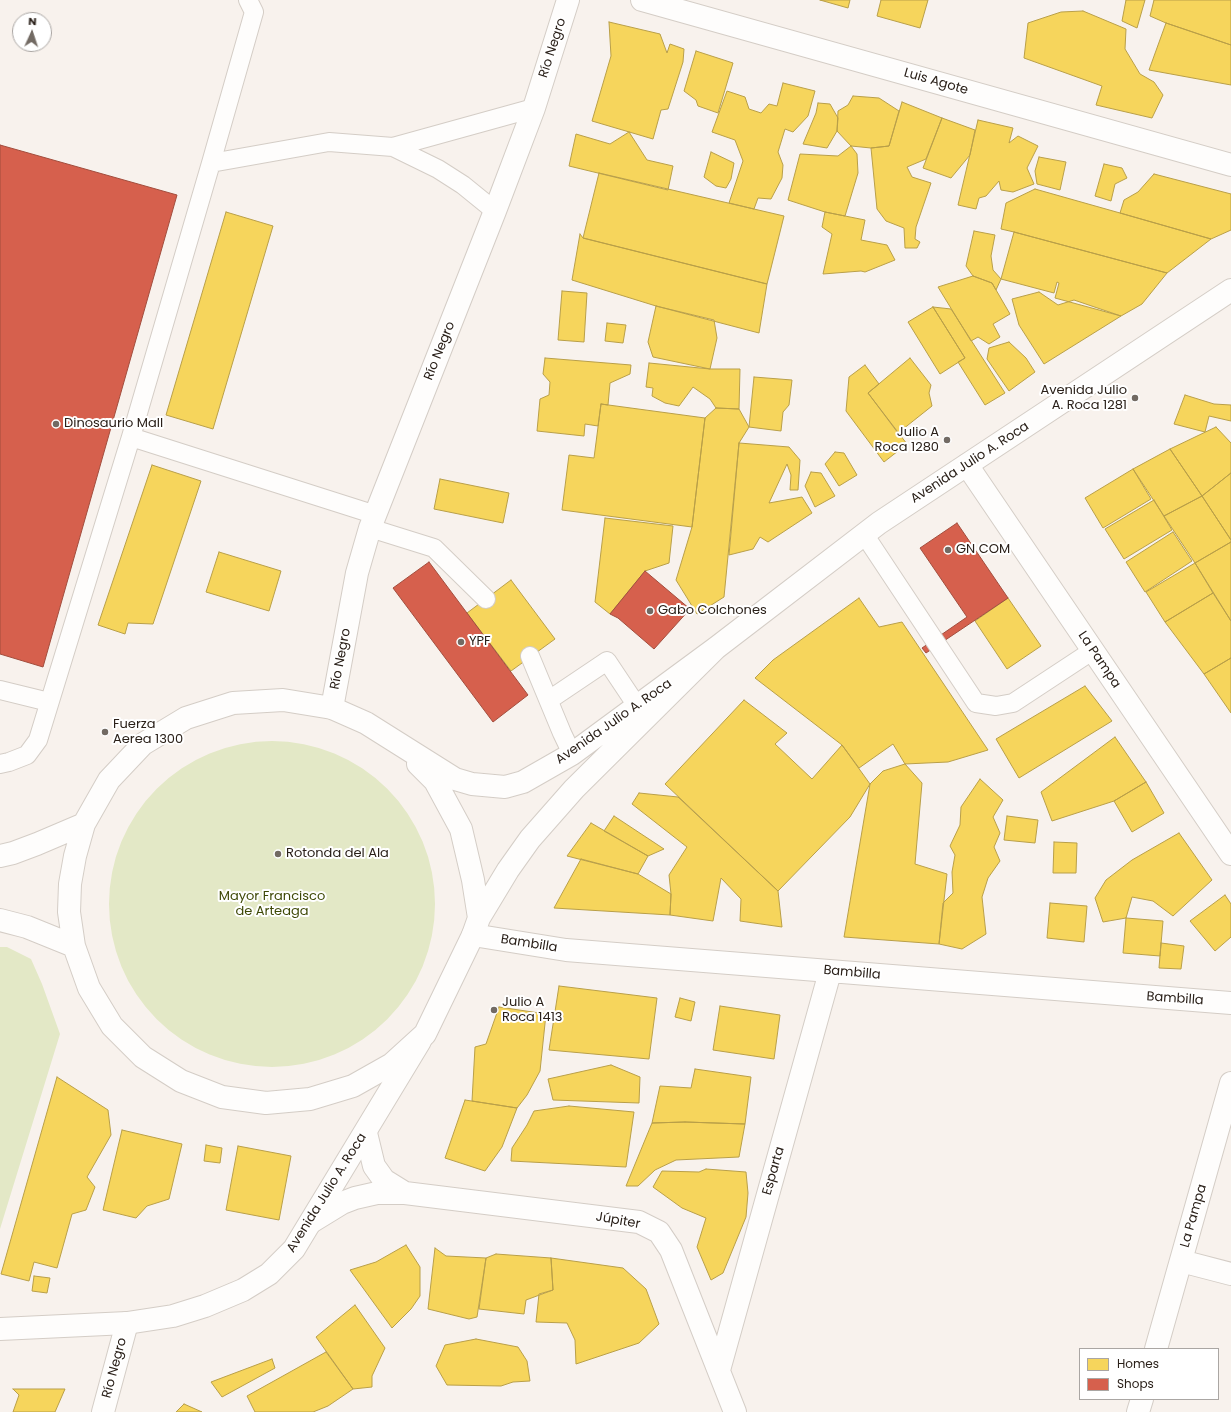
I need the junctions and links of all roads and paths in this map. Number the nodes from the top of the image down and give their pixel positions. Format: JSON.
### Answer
{"nodes":[{"id":1,"x":248,"y":0,"type":"edge"},
{"id":2,"x":568,"y":0,"type":"edge"},
{"id":3,"x":642,"y":0,"type":"edge"},
{"id":4,"x":534,"y":108,"type":"junction"},
{"id":5,"x":394,"y":147,"type":"junction"},
{"id":6,"x":211,"y":163,"type":"junction"},
{"id":7,"x":1231,"y":165,"type":"edge"},
{"id":8,"x":495,"y":211,"type":"junction"},
{"id":9,"x":1231,"y":290,"type":"edge"},
{"id":10,"x":131,"y":437,"type":"junction"},
{"id":11,"x":967,"y":465,"type":"junction"},
{"id":12,"x":373,"y":521,"type":"junction"},
{"id":13,"x":864,"y":534,"type":"junction"},
{"id":14,"x":486,"y":600,"type":"dead end"},
{"id":15,"x":716,"y":648,"type":"junction"},
{"id":16,"x":1092,"y":651,"type":"junction"},
{"id":17,"x":530,"y":656,"type":"dead end"},
{"id":18,"x":0,"y":690,"type":"edge"},
{"id":19,"x":550,"y":700,"type":"junction"},
{"id":20,"x":49,"y":702,"type":"junction"},
{"id":21,"x":637,"y":706,"type":"junction"},
{"id":22,"x":332,"y":708,"type":"junction"},
{"id":23,"x":398,"y":743,"type":"junction"},
{"id":24,"x":572,"y":754,"type":"junction"},
{"id":25,"x":0,"y":764,"type":"edge"},
{"id":26,"x":84,"y":824,"type":"junction"},
{"id":27,"x":1231,"y":854,"type":"edge"},
{"id":28,"x":0,"y":856,"type":"edge"},
{"id":29,"x":0,"y":920,"type":"edge"},
{"id":30,"x":476,"y":926,"type":"junction"},
{"id":31,"x":74,"y":946,"type":"junction"},
{"id":32,"x":830,"y":972,"type":"junction"},
{"id":33,"x":1231,"y":1003,"type":"edge"},
{"id":34,"x":424,"y":1034,"type":"junction"},
{"id":35,"x":1231,"y":1083,"type":"edge"},
{"id":36,"x":366,"y":1133,"type":"junction"},
{"id":37,"x":405,"y":1193,"type":"junction"},
{"id":38,"x":311,"y":1222,"type":"junction"},
{"id":39,"x":1181,"y":1261,"type":"junction"},
{"id":40,"x":1231,"y":1274,"type":"edge"},
{"id":41,"x":127,"y":1323,"type":"junction"},
{"id":42,"x":0,"y":1329,"type":"edge"},
{"id":43,"x":1156,"y":1348,"type":"edge"},
{"id":44,"x":719,"y":1370,"type":"junction"},
{"id":45,"x":1142,"y":1400,"type":"edge"},
{"id":46,"x":103,"y":1412,"type":"edge"},
{"id":47,"x":735,"y":1412,"type":"edge"},
{"id":48,"x":1138,"y":1412,"type":"edge"}],
"edges":[{"from":1,"to":6,"type":"lane"},
{"from":2,"to":4,"type":"main road","name":"Río Negro"},
{"from":3,"to":7,"type":"main road","name":"Luis Agote"},
{"from":4,"to":5,"type":"lane"},
{"from":4,"to":8,"type":"main road","name":"Río Negro"},
{"from":5,"to":6,"type":"lane"},
{"from":5,"to":8,"type":"lane"},
{"from":6,"to":10,"type":"lane"},
{"from":8,"to":12,"type":"main road","name":"Río Negro"},
{"from":9,"to":11,"type":"main road","name":"Avenida Julio A. Roca"},
{"from":10,"to":12,"type":"lane"},
{"from":10,"to":20,"type":"lane"},
{"from":11,"to":13,"type":"main road","name":"Avenida Julio A. Roca"},
{"from":11,"to":16,"type":"main road","name":"La Pampa"},
{"from":12,"to":14,"type":"lane"},
{"from":12,"to":22,"type":"main road","name":"Río Negro"},
{"from":13,"to":15,"type":"main road","name":"Avenida Julio A. Roca"},
{"from":13,"to":16,"type":"lane"},
{"from":15,"to":21,"type":"main road","name":"Avenida Julio A. Roca"},
{"from":15,"to":30,"type":"main road","name":"Avenida Julio A. Roca"},
{"from":16,"to":27,"type":"main road","name":"La Pampa"},
{"from":17,"to":19,"type":"lane"},
{"from":18,"to":20,"type":"lane"},
{"from":19,"to":21,"type":"lane"},
{"from":19,"to":24,"type":"lane"},
{"from":20,"to":25,"type":"lane"},
{"from":21,"to":24,"type":"main road","name":"Avenida Julio A. Roca"},
{"from":22,"to":23,"type":"main road","name":"Avenida Julio A. Roca"},
{"from":22,"to":26,"type":"main road","name":"Avenida Julio A. Roca"},
{"from":23,"to":24,"type":"main road","name":"Avenida Julio A. Roca"},
{"from":23,"to":30,"type":"main road","name":"Avenida Julio A. Roca"},
{"from":26,"to":28,"type":"main road"},
{"from":26,"to":31,"type":"main road","name":"Avenida Julio A. Roca"},
{"from":29,"to":31,"type":"main road"},
{"from":30,"to":32,"type":"main road","name":"Bambilla"},
{"from":30,"to":34,"type":"main road","name":"Avenida Julio A. Roca"},
{"from":31,"to":34,"type":"main road","name":"Avenida Julio A. Roca"},
{"from":32,"to":33,"type":"main road","name":"Bambilla"},
{"from":32,"to":44,"type":"main road","name":"Esparta"},
{"from":34,"to":36,"type":"main road","name":"Avenida Julio A. Roca"},
{"from":35,"to":39,"type":"main road","name":"La Pampa"},
{"from":36,"to":37,"type":"main road","name":"Júpiter"},
{"from":36,"to":38,"type":"main road","name":"Avenida Julio A. Roca"},
{"from":37,"to":38,"type":"main road","name":"Júpiter"},
{"from":37,"to":44,"type":"main road","name":"Júpiter"},
{"from":38,"to":41,"type":"main road","name":"Avenida Julio A. Roca"},
{"from":39,"to":40,"type":"main road"},
{"from":39,"to":43,"type":"main road","name":"La Pampa"},
{"from":41,"to":42,"type":"main road","name":"Avenida Julio A. Roca"},
{"from":41,"to":46,"type":"main road","name":"Río Negro"},
{"from":44,"to":47,"type":"main road","name":"Júpiter"},
{"from":45,"to":48,"type":"main road"}]}
